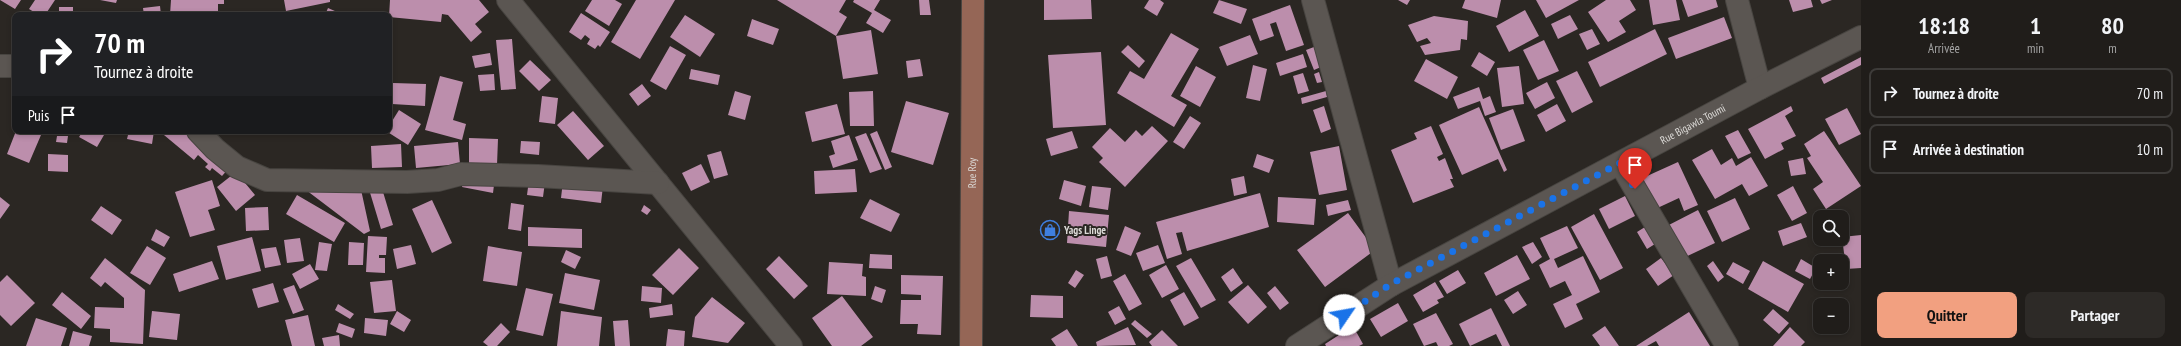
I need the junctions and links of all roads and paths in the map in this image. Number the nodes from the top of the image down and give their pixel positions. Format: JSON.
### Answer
{"nodes":[{"id":1,"x":508,"y":0,"type":"edge"},
{"id":2,"x":973,"y":0,"type":"edge"},
{"id":3,"x":1313,"y":0,"type":"edge"},
{"id":4,"x":1737,"y":0,"type":"edge"},
{"id":5,"x":1861,"y":37,"type":"edge"},
{"id":6,"x":0,"y":66,"type":"edge"},
{"id":7,"x":12,"y":66,"type":"edge"},
{"id":8,"x":1760,"y":88,"type":"junction"},
{"id":9,"x":201,"y":134,"type":"edge"},
{"id":10,"x":1620,"y":163,"type":"junction"},
{"id":11,"x":658,"y":183,"type":"junction"},
{"id":12,"x":1391,"y":284,"type":"junction"},
{"id":13,"x":791,"y":346,"type":"edge"},
{"id":14,"x":971,"y":346,"type":"edge"},
{"id":15,"x":1297,"y":346,"type":"edge"},
{"id":16,"x":1727,"y":346,"type":"edge"}],
"edges":[{"from":1,"to":11,"type":"street"},
{"from":2,"to":14,"type":"main road","name":"Rue Roy"},
{"from":3,"to":12,"type":"street"},
{"from":4,"to":8,"type":"street"},
{"from":5,"to":8,"type":"street","name":"Rue Bigawla Toumi"},
{"from":6,"to":7,"type":"street"},
{"from":8,"to":10,"type":"street","name":"Rue Bigawla Toumi"},
{"from":9,"to":11,"type":"street"},
{"from":10,"to":12,"type":"street","name":"Rue Bigawla Toumi"},
{"from":10,"to":16,"type":"street"},
{"from":11,"to":13,"type":"street"},
{"from":12,"to":15,"type":"street","name":"Rue Bigawla Toumi"}]}
